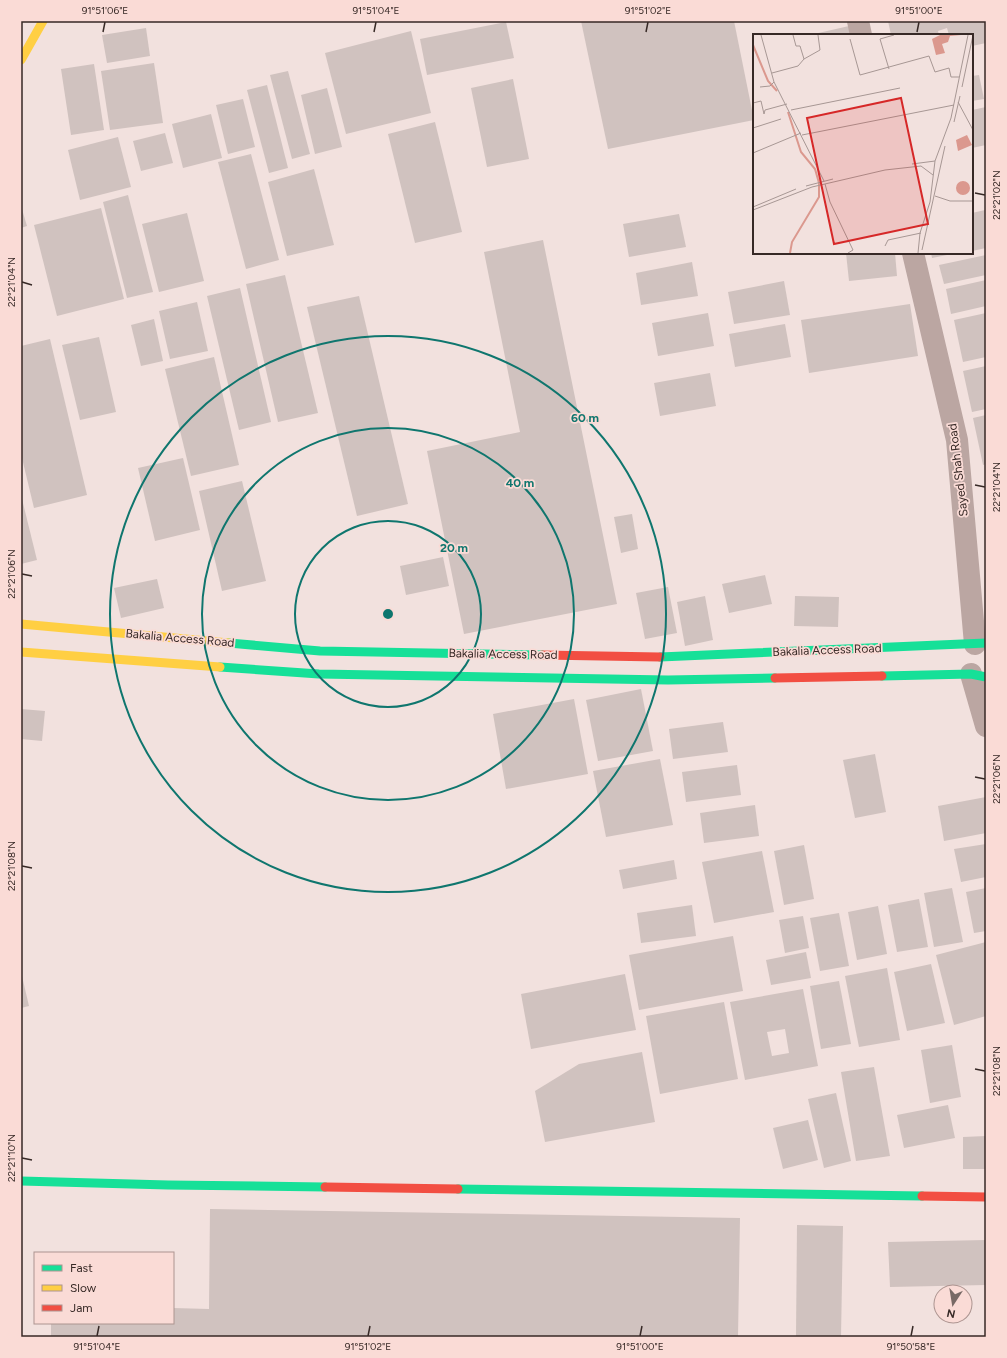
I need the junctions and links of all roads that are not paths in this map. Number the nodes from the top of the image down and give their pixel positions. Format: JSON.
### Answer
{"nodes":[{"id":1,"x":43,"y":21,"type":"edge"},
{"id":2,"x":858,"y":21,"type":"edge"},
{"id":3,"x":861,"y":34,"type":"edge"},
{"id":4,"x":21,"y":60,"type":"edge"},
{"id":5,"x":913,"y":254,"type":"edge"},
{"id":6,"x":21,"y":624,"type":"edge"},
{"id":7,"x":981,"y":643,"type":"edge"},
{"id":8,"x":21,"y":652,"type":"edge"},
{"id":9,"x":978,"y":676,"type":"edge"},
{"id":10,"x":986,"y":726,"type":"edge"},
{"id":11,"x":21,"y":1181,"type":"edge"},
{"id":12,"x":986,"y":1196,"type":"edge"}],
"edges":[{"from":1,"to":4,"type":"main road"},
{"from":2,"to":3,"type":"street"},
{"from":5,"to":7,"type":"street","name":"Sayed Shah Road"},
{"from":6,"to":7,"type":"main road","name":"Bakalia Access Road"},
{"from":8,"to":9,"type":"main road","name":"Bakalia Access Road"},
{"from":9,"to":10,"type":"street"},
{"from":11,"to":12,"type":"main road"}]}
